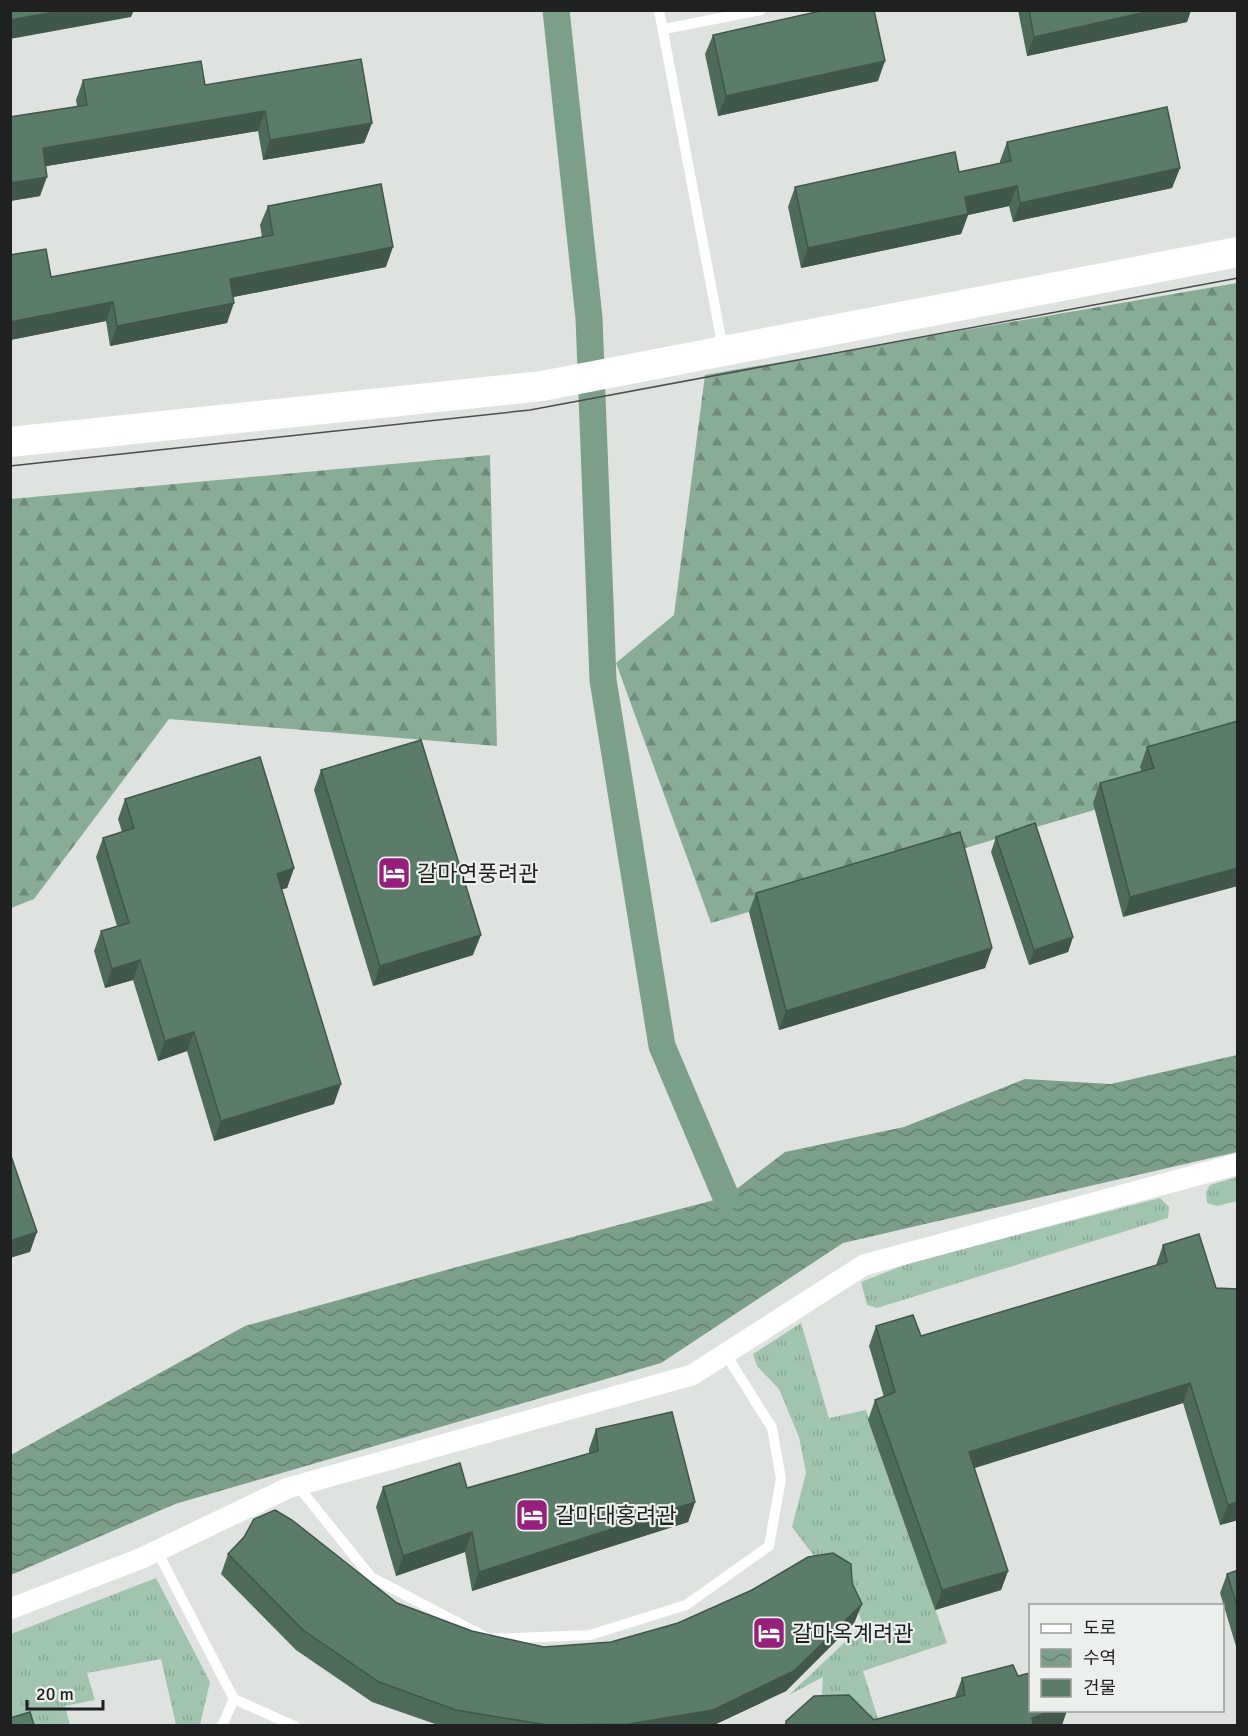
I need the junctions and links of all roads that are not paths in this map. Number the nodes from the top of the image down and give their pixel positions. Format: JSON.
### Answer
{"nodes":[{"id":1,"x":660,"y":10,"type":"edge"},
{"id":2,"x":761,"y":10,"type":"edge"},
{"id":3,"x":664,"y":29,"type":"junction"},
{"id":4,"x":1238,"y":252,"type":"edge"},
{"id":5,"x":723,"y":350,"type":"junction"},
{"id":6,"x":10,"y":442,"type":"edge"},
{"id":7,"x":1238,"y":1164,"type":"edge"},
{"id":8,"x":725,"y":1353,"type":"junction"},
{"id":9,"x":297,"y":1485,"type":"junction"},
{"id":10,"x":157,"y":1551,"type":"junction"},
{"id":11,"x":10,"y":1609,"type":"edge"},
{"id":12,"x":234,"y":1699,"type":"junction"},
{"id":13,"x":222,"y":1725,"type":"edge"},
{"id":14,"x":294,"y":1725,"type":"edge"}],
"edges":[{"from":1,"to":3,"type":"lane"},
{"from":2,"to":3,"type":"lane"},
{"from":3,"to":5,"type":"lane"},
{"from":4,"to":5,"type":"street"},
{"from":5,"to":6,"type":"street"},
{"from":7,"to":8,"type":"street"},
{"from":8,"to":9,"type":"street"},
{"from":8,"to":9,"type":"lane"},
{"from":9,"to":10,"type":"street"},
{"from":10,"to":11,"type":"street"},
{"from":10,"to":12,"type":"lane"},
{"from":12,"to":13,"type":"lane"},
{"from":12,"to":14,"type":"lane"}]}
